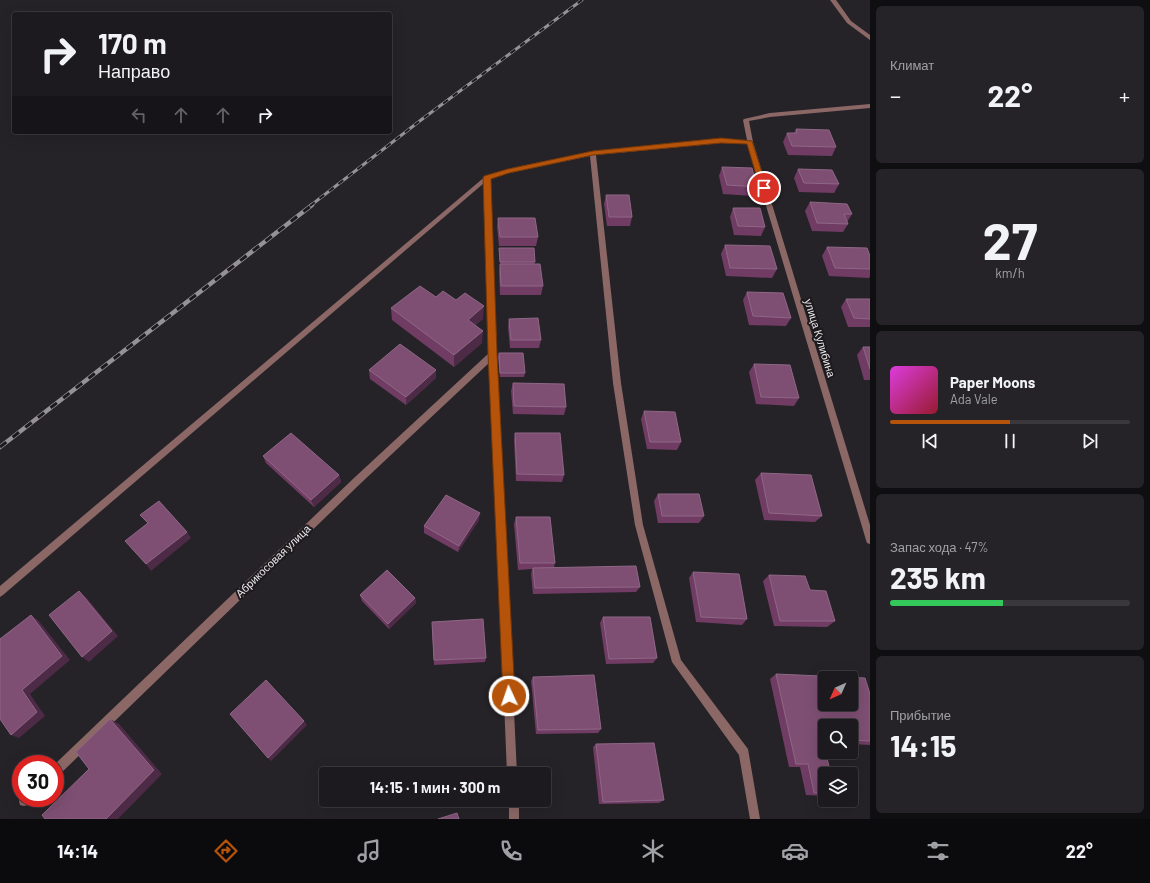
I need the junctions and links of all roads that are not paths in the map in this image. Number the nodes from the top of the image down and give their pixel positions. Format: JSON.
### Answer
{"nodes":[{"id":1,"x":833,"y":0,"type":"edge"},
{"id":2,"x":870,"y":38,"type":"edge"},
{"id":3,"x":870,"y":106,"type":"edge"},
{"id":4,"x":750,"y":142,"type":"junction"},
{"id":5,"x":593,"y":153,"type":"junction"},
{"id":6,"x":487,"y":178,"type":"junction"},
{"id":7,"x":493,"y":354,"type":"junction"},
{"id":8,"x":870,"y":540,"type":"edge"},
{"id":9,"x":0,"y":592,"type":"edge"},
{"id":10,"x":64,"y":762,"type":"edge"},
{"id":11,"x":512,"y":767,"type":"edge"},
{"id":12,"x":514,"y":807,"type":"edge"},
{"id":13,"x":514,"y":819,"type":"edge"},
{"id":14,"x":755,"y":819,"type":"edge"}],
"edges":[{"from":1,"to":2,"type":"street"},
{"from":3,"to":4,"type":"street","name":"улица Кулибина"},
{"from":4,"to":5,"type":"street"},
{"from":4,"to":8,"type":"street","name":"улица Кулибина"},
{"from":5,"to":6,"type":"street"},
{"from":5,"to":14,"type":"street"},
{"from":6,"to":7,"type":"street"},
{"from":6,"to":9,"type":"street"},
{"from":7,"to":10,"type":"street","name":"Абрикосовая улица"},
{"from":7,"to":11,"type":"street"},
{"from":12,"to":13,"type":"street"}]}
